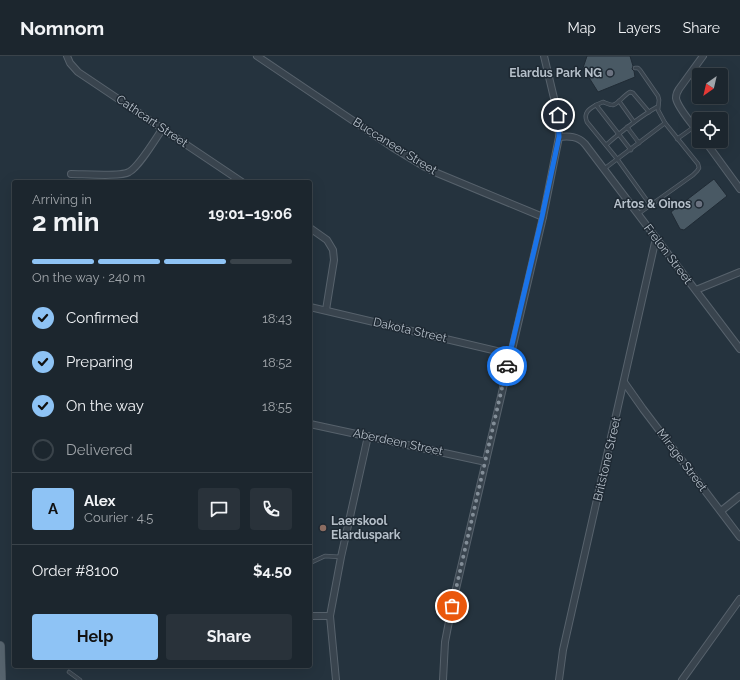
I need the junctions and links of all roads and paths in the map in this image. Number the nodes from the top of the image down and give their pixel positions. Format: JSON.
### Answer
{"nodes":[{"id":1,"x":67,"y":56,"type":"edge"},
{"id":2,"x":257,"y":56,"type":"edge"},
{"id":3,"x":544,"y":56,"type":"edge"},
{"id":4,"x":703,"y":56,"type":"edge"},
{"id":5,"x":635,"y":68,"type":"dead end"},
{"id":6,"x":619,"y":101,"type":"junction"},
{"id":7,"x":596,"y":105,"type":"junction"},
{"id":8,"x":658,"y":107,"type":"junction"},
{"id":9,"x":649,"y":112,"type":"junction"},
{"id":10,"x":634,"y":122,"type":"junction"},
{"id":11,"x":665,"y":123,"type":"junction"},
{"id":12,"x":692,"y":124,"type":"edge"},
{"id":13,"x":627,"y":127,"type":"junction"},
{"id":14,"x":163,"y":128,"type":"junction"},
{"id":15,"x":692,"y":128,"type":"edge"},
{"id":16,"x":618,"y":134,"type":"junction"},
{"id":17,"x":559,"y":137,"type":"junction"},
{"id":18,"x":677,"y":139,"type":"junction"},
{"id":19,"x":639,"y":144,"type":"junction"},
{"id":20,"x":606,"y":145,"type":"junction"},
{"id":21,"x":710,"y":148,"type":"edge"},
{"id":22,"x":631,"y":150,"type":"junction"},
{"id":23,"x":618,"y":160,"type":"junction"},
{"id":24,"x":604,"y":169,"type":"junction"},
{"id":25,"x":71,"y":174,"type":"dead end"},
{"id":26,"x":239,"y":180,"type":"edge"},
{"id":27,"x":740,"y":189,"type":"edge"},
{"id":28,"x":651,"y":206,"type":"junction"},
{"id":29,"x":638,"y":214,"type":"junction"},
{"id":30,"x":542,"y":217,"type":"junction"},
{"id":31,"x":312,"y":229,"type":"edge"},
{"id":32,"x":656,"y":238,"type":"junction"},
{"id":33,"x":740,"y":272,"type":"edge"},
{"id":34,"x":696,"y":290,"type":"junction"},
{"id":35,"x":312,"y":306,"type":"edge"},
{"id":36,"x":326,"y":310,"type":"junction"},
{"id":37,"x":740,"y":348,"type":"edge"},
{"id":38,"x":510,"y":354,"type":"junction"},
{"id":39,"x":624,"y":382,"type":"junction"},
{"id":40,"x":312,"y":424,"type":"edge"},
{"id":41,"x":368,"y":436,"type":"junction"},
{"id":42,"x":486,"y":462,"type":"junction"},
{"id":43,"x":740,"y":496,"type":"edge"},
{"id":44,"x":720,"y":511,"type":"junction"},
{"id":45,"x":740,"y":537,"type":"edge"},
{"id":46,"x":341,"y":557,"type":"junction"},
{"id":47,"x":312,"y":562,"type":"edge"},
{"id":48,"x":740,"y":599,"type":"edge"},
{"id":49,"x":312,"y":616,"type":"edge"},
{"id":50,"x":330,"y":616,"type":"junction"},
{"id":51,"x":0,"y":646,"type":"edge"},
{"id":52,"x":69,"y":672,"type":"dead end"},
{"id":53,"x":1,"y":680,"type":"edge"},
{"id":54,"x":80,"y":680,"type":"edge"},
{"id":55,"x":336,"y":680,"type":"edge"},
{"id":56,"x":443,"y":680,"type":"edge"},
{"id":57,"x":559,"y":680,"type":"edge"},
{"id":58,"x":682,"y":680,"type":"edge"}],
"edges":[{"from":1,"to":14,"type":"street","name":"Cathcart Street"},
{"from":2,"to":30,"type":"street","name":"Buccaneer Street"},
{"from":3,"to":17,"type":"street"},
{"from":4,"to":12,"type":"street"},
{"from":5,"to":8,"type":"lane"},
{"from":6,"to":7,"type":"lane"},
{"from":6,"to":9,"type":"lane"},
{"from":6,"to":10,"type":"lane"},
{"from":7,"to":16,"type":"lane"},
{"from":7,"to":20,"type":"lane"},
{"from":8,"to":9,"type":"lane"},
{"from":8,"to":11,"type":"lane"},
{"from":9,"to":10,"type":"lane"},
{"from":10,"to":13,"type":"lane"},
{"from":11,"to":18,"type":"lane"},
{"from":11,"to":19,"type":"lane"},
{"from":13,"to":16,"type":"lane"},
{"from":13,"to":19,"type":"lane"},
{"from":14,"to":25,"type":"street"},
{"from":14,"to":26,"type":"street","name":"Cathcart Street"},
{"from":15,"to":18,"type":"lane"},
{"from":16,"to":20,"type":"lane"},
{"from":16,"to":22,"type":"lane"},
{"from":17,"to":24,"type":"street","name":"Frelon Street"},
{"from":17,"to":30,"type":"street"},
{"from":18,"to":28,"type":"lane"},
{"from":19,"to":22,"type":"lane"},
{"from":20,"to":23,"type":"lane"},
{"from":21,"to":27,"type":"street"},
{"from":22,"to":23,"type":"lane"},
{"from":23,"to":24,"type":"lane"},
{"from":23,"to":28,"type":"lane"},
{"from":24,"to":29,"type":"street","name":"Frelon Street"},
{"from":28,"to":29,"type":"lane"},
{"from":29,"to":32,"type":"street","name":"Frelon Street"},
{"from":30,"to":38,"type":"street"},
{"from":31,"to":36,"type":"street"},
{"from":32,"to":34,"type":"street","name":"Frelon Street"},
{"from":32,"to":39,"type":"street","name":"Britstone Street"},
{"from":33,"to":34,"type":"street"},
{"from":34,"to":37,"type":"street","name":"Frelon Street"},
{"from":35,"to":36,"type":"street","name":"Dakota Street"},
{"from":36,"to":38,"type":"street","name":"Dakota Street"},
{"from":38,"to":42,"type":"street"},
{"from":39,"to":44,"type":"street","name":"Mirage Street"},
{"from":39,"to":57,"type":"street","name":"Britstone Street"},
{"from":40,"to":41,"type":"street","name":"Aberdeen Street"},
{"from":41,"to":42,"type":"street","name":"Aberdeen Street"},
{"from":41,"to":46,"type":"street"},
{"from":42,"to":56,"type":"street"},
{"from":43,"to":44,"type":"street"},
{"from":44,"to":45,"type":"street","name":"Mirage Street"},
{"from":46,"to":47,"type":"lane"},
{"from":46,"to":50,"type":"street"},
{"from":48,"to":58,"type":"street"},
{"from":49,"to":50,"type":"street"},
{"from":50,"to":55,"type":"street"},
{"from":51,"to":53,"type":"main road"},
{"from":52,"to":54,"type":"lane"}]}
